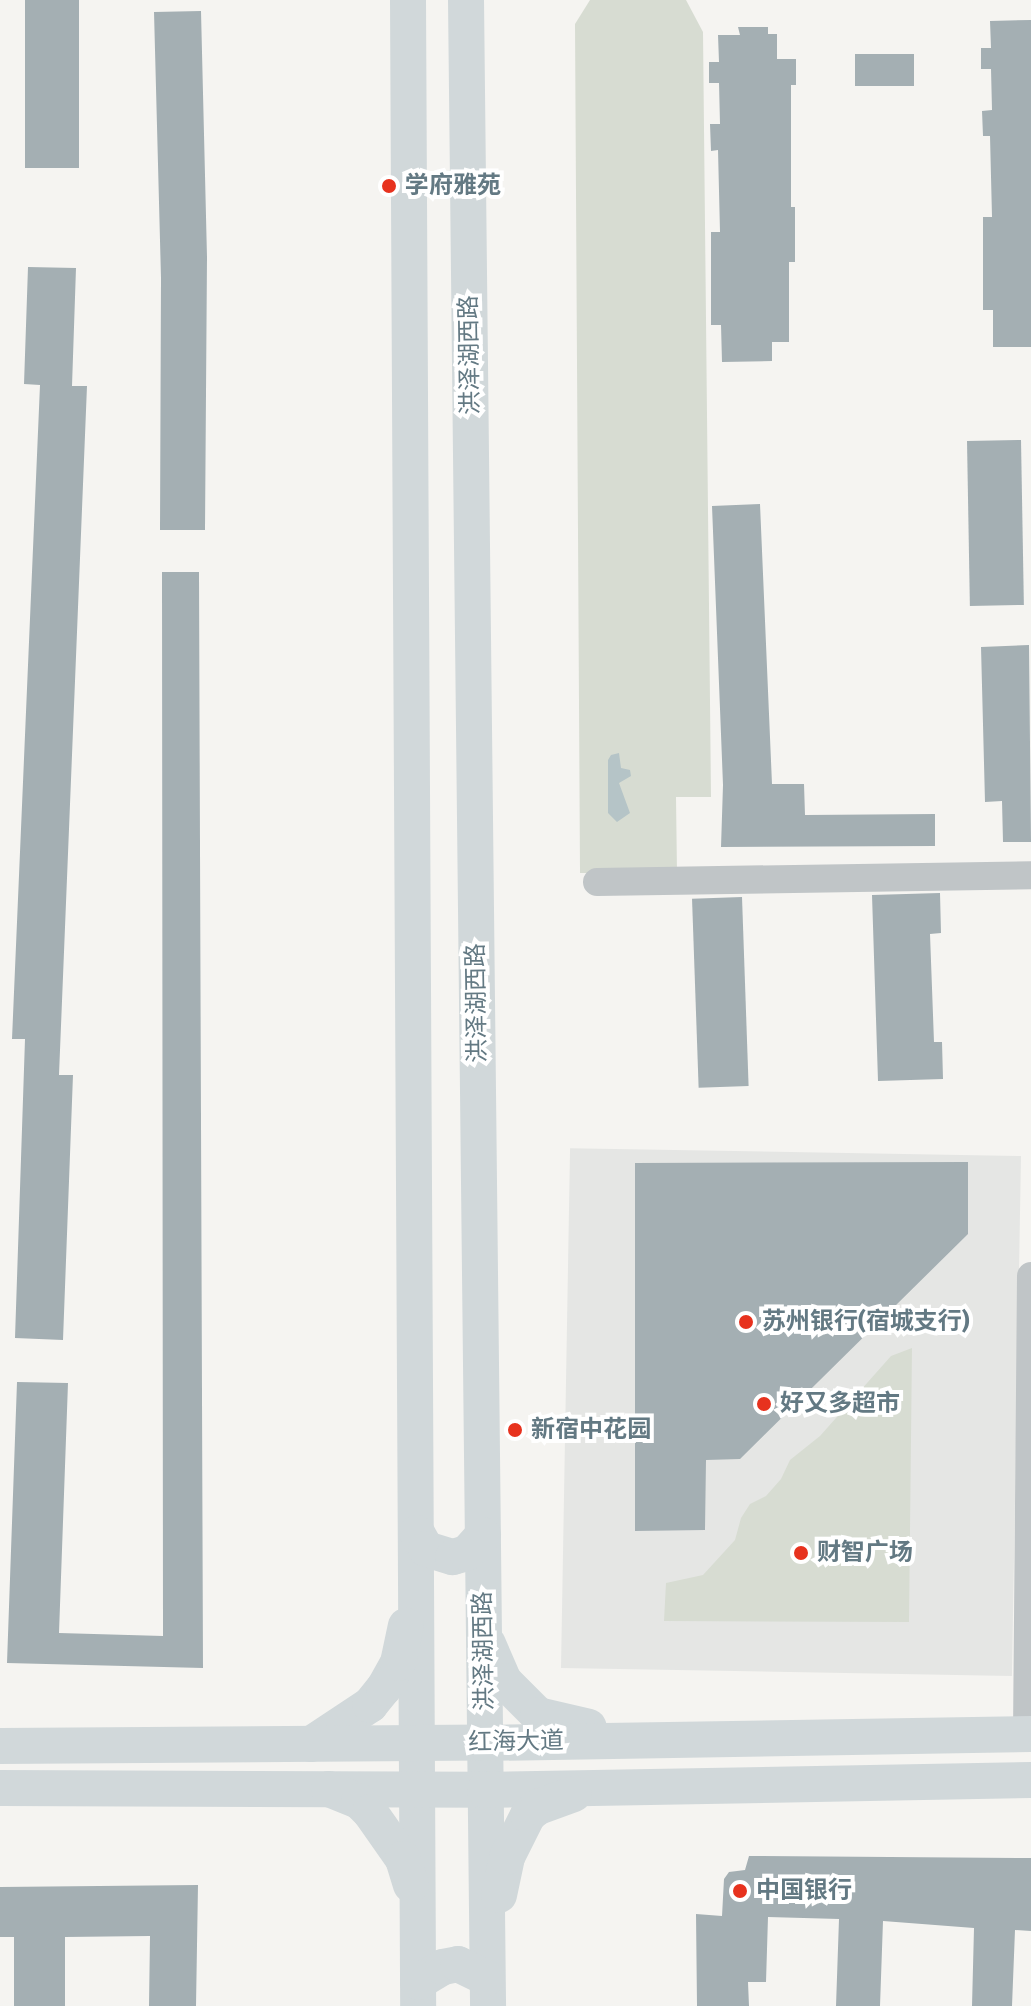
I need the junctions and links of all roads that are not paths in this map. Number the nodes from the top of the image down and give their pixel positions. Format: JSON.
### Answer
{"nodes":[{"id":1,"x":408,"y":0,"type":"edge"},
{"id":2,"x":470,"y":11,"type":"edge"},
{"id":3,"x":467,"y":92,"type":"junction"},
{"id":4,"x":409,"y":100,"type":"junction"},
{"id":5,"x":1031,"y":875,"type":"edge"},
{"id":6,"x":597,"y":882,"type":"dead end"},
{"id":7,"x":1031,"y":1276,"type":"edge"},
{"id":8,"x":417,"y":1533,"type":"junction"},
{"id":9,"x":483,"y":1535,"type":"junction"},
{"id":10,"x":417,"y":1578,"type":"junction"},
{"id":11,"x":484,"y":1635,"type":"junction"},
{"id":12,"x":1029,"y":1734,"type":"edge"},
{"id":13,"x":665,"y":1740,"type":"junction"},
{"id":14,"x":418,"y":1743,"type":"junction"},
{"id":15,"x":485,"y":1743,"type":"junction"},
{"id":16,"x":311,"y":1744,"type":"junction"},
{"id":17,"x":0,"y":1746,"type":"edge"},
{"id":18,"x":1031,"y":1780,"type":"edge"},
{"id":19,"x":0,"y":1788,"type":"edge"},
{"id":20,"x":328,"y":1788,"type":"junction"},
{"id":21,"x":419,"y":1788,"type":"junction"},
{"id":22,"x":595,"y":1788,"type":"junction"},
{"id":23,"x":485,"y":1790,"type":"junction"},
{"id":24,"x":419,"y":1911,"type":"junction"},
{"id":25,"x":487,"y":1978,"type":"edge"},
{"id":26,"x":418,"y":1994,"type":"edge"}],
"edges":[{"from":1,"to":4,"type":"main road"},
{"from":2,"to":3,"type":"main road","name":"洪泽湖西路"},
{"from":3,"to":4,"type":"main road"},
{"from":3,"to":9,"type":"main road","name":"洪泽湖西路"},
{"from":4,"to":8,"type":"main road"},
{"from":5,"to":6,"type":"street"},
{"from":7,"to":12,"type":"street"},
{"from":8,"to":9,"type":"main road"},
{"from":8,"to":10,"type":"main road"},
{"from":9,"to":11,"type":"main road","name":"洪泽湖西路"},
{"from":10,"to":14,"type":"main road"},
{"from":10,"to":16,"type":"main road"},
{"from":11,"to":13,"type":"main road"},
{"from":11,"to":15,"type":"main road","name":"洪泽湖西路"},
{"from":12,"to":13,"type":"main road","name":"红海大道"},
{"from":13,"to":15,"type":"main road","name":"红海大道"},
{"from":14,"to":15,"type":"main road","name":"红海大道"},
{"from":14,"to":16,"type":"main road","name":"红海大道"},
{"from":14,"to":21,"type":"main road"},
{"from":15,"to":23,"type":"main road","name":"洪泽湖西路"},
{"from":16,"to":17,"type":"main road","name":"红海大道"},
{"from":18,"to":22,"type":"main road","name":"红海大道"},
{"from":19,"to":20,"type":"main road","name":"红海大道"},
{"from":20,"to":21,"type":"main road","name":"红海大道"},
{"from":20,"to":24,"type":"main road"},
{"from":21,"to":23,"type":"main road","name":"红海大道"},
{"from":21,"to":24,"type":"main road"},
{"from":22,"to":23,"type":"main road","name":"红海大道"},
{"from":22,"to":25,"type":"main road"},
{"from":23,"to":25,"type":"main road","name":"洪泽湖西路"},
{"from":24,"to":26,"type":"main road"},
{"from":25,"to":26,"type":"main road"}]}
